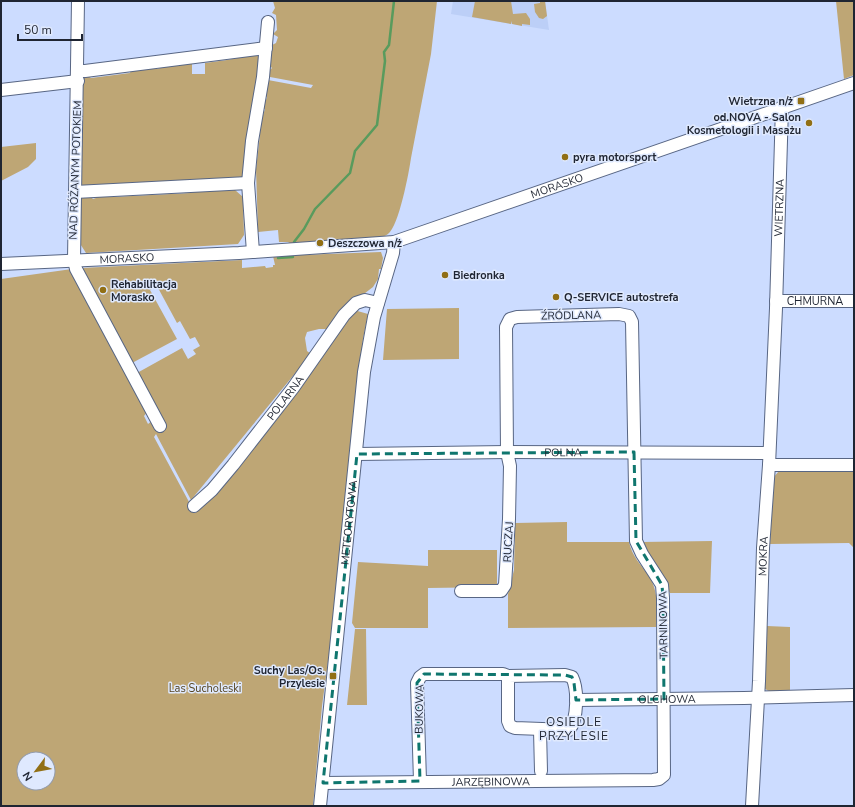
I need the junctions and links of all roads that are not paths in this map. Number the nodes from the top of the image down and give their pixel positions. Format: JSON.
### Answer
{"nodes":[{"id":1,"x":78,"y":1,"type":"edge"},
{"id":2,"x":268,"y":22,"type":"dead end"},
{"id":3,"x":266,"y":48,"type":"junction"},
{"id":4,"x":78,"y":76,"type":"junction"},
{"id":5,"x":854,"y":83,"type":"edge"},
{"id":6,"x":1,"y":90,"type":"edge"},
{"id":7,"x":782,"y":107,"type":"junction"},
{"id":8,"x":248,"y":183,"type":"junction"},
{"id":9,"x":75,"y":192,"type":"junction"},
{"id":10,"x":394,"y":242,"type":"junction"},
{"id":11,"x":252,"y":252,"type":"junction"},
{"id":12,"x":74,"y":260,"type":"junction"},
{"id":13,"x":1,"y":264,"type":"edge"},
{"id":14,"x":854,"y":301,"type":"edge"},
{"id":15,"x":378,"y":303,"type":"junction"},
{"id":16,"x":776,"y":304,"type":"junction"},
{"id":17,"x":160,"y":426,"type":"dead end"},
{"id":18,"x":507,"y":452,"type":"junction"},
{"id":19,"x":634,"y":452,"type":"junction"},
{"id":20,"x":357,"y":454,"type":"junction"},
{"id":21,"x":769,"y":459,"type":"junction"},
{"id":22,"x":854,"y":465,"type":"edge"},
{"id":23,"x":194,"y":506,"type":"dead end"},
{"id":24,"x":461,"y":591,"type":"dead end"},
{"id":25,"x":508,"y":676,"type":"junction"},
{"id":26,"x":854,"y":695,"type":"edge"},
{"id":27,"x":758,"y":698,"type":"junction"},
{"id":28,"x":664,"y":699,"type":"junction"},
{"id":29,"x":576,"y":700,"type":"junction"},
{"id":30,"x":540,"y":730,"type":"junction"},
{"id":31,"x":541,"y":771,"type":"dead end"},
{"id":32,"x":659,"y":779,"type":"joint"},
{"id":33,"x":420,"y":781,"type":"junction"},
{"id":34,"x":323,"y":782,"type":"junction"},
{"id":35,"x":320,"y":806,"type":"edge"},
{"id":36,"x":752,"y":806,"type":"edge"}],
"edges":[{"from":1,"to":4,"type":"street","name":"NAD RÓŻANYM POTOKIEM"},
{"from":2,"to":3,"type":"street"},
{"from":3,"to":4,"type":"street"},
{"from":3,"to":8,"type":"street"},
{"from":4,"to":6,"type":"street"},
{"from":4,"to":9,"type":"street","name":"NAD RÓŻANYM POTOKIEM"},
{"from":5,"to":7,"type":"street","name":"MORASKO"},
{"from":7,"to":10,"type":"street","name":"MORASKO"},
{"from":7,"to":16,"type":"street","name":"WIETRZNA"},
{"from":8,"to":9,"type":"street"},
{"from":8,"to":11,"type":"street"},
{"from":9,"to":12,"type":"street","name":"NAD RÓŻANYM POTOKIEM"},
{"from":10,"to":11,"type":"street","name":"MORASKO"},
{"from":10,"to":15,"type":"street","name":"METEORYTOWA"},
{"from":11,"to":12,"type":"street","name":"MORASKO"},
{"from":12,"to":13,"type":"street","name":"MORASKO"},
{"from":12,"to":17,"type":"street"},
{"from":14,"to":16,"type":"street","name":"CHMURNA"},
{"from":15,"to":20,"type":"street","name":"METEORYTOWA"},
{"from":15,"to":23,"type":"street","name":"POLARNA"},
{"from":16,"to":21,"type":"street","name":"MOKRA"},
{"from":18,"to":19,"type":"street","name":"POLNA"},
{"from":18,"to":19,"type":"street","name":"ŹRÓDLANA"},
{"from":18,"to":20,"type":"street","name":"POLNA"},
{"from":18,"to":24,"type":"street","name":"RUCZAJ"},
{"from":19,"to":21,"type":"street","name":"POLNA"},
{"from":19,"to":28,"type":"street","name":"TARNINOWA"},
{"from":20,"to":34,"type":"street","name":"METEORYTOWA"},
{"from":21,"to":22,"type":"street","name":"POLNA"},
{"from":21,"to":27,"type":"street","name":"MOKRA"},
{"from":25,"to":29,"type":"street"},
{"from":25,"to":30,"type":"street"},
{"from":25,"to":33,"type":"street","name":"BUKOWA"},
{"from":26,"to":27,"type":"street","name":"OLCHOWA"},
{"from":27,"to":28,"type":"street","name":"OLCHOWA"},
{"from":27,"to":36,"type":"street","name":"MOKRA"},
{"from":28,"to":29,"type":"street","name":"OLCHOWA"},
{"from":28,"to":32,"type":"street","name":"TARNINOWA"},
{"from":29,"to":30,"type":"street"},
{"from":30,"to":31,"type":"street"},
{"from":32,"to":33,"type":"street","name":"JARZĘBINOWA"},
{"from":33,"to":34,"type":"street","name":"JARZĘBINOWA"},
{"from":34,"to":35,"type":"street","name":"METEORYTOWA"}]}
